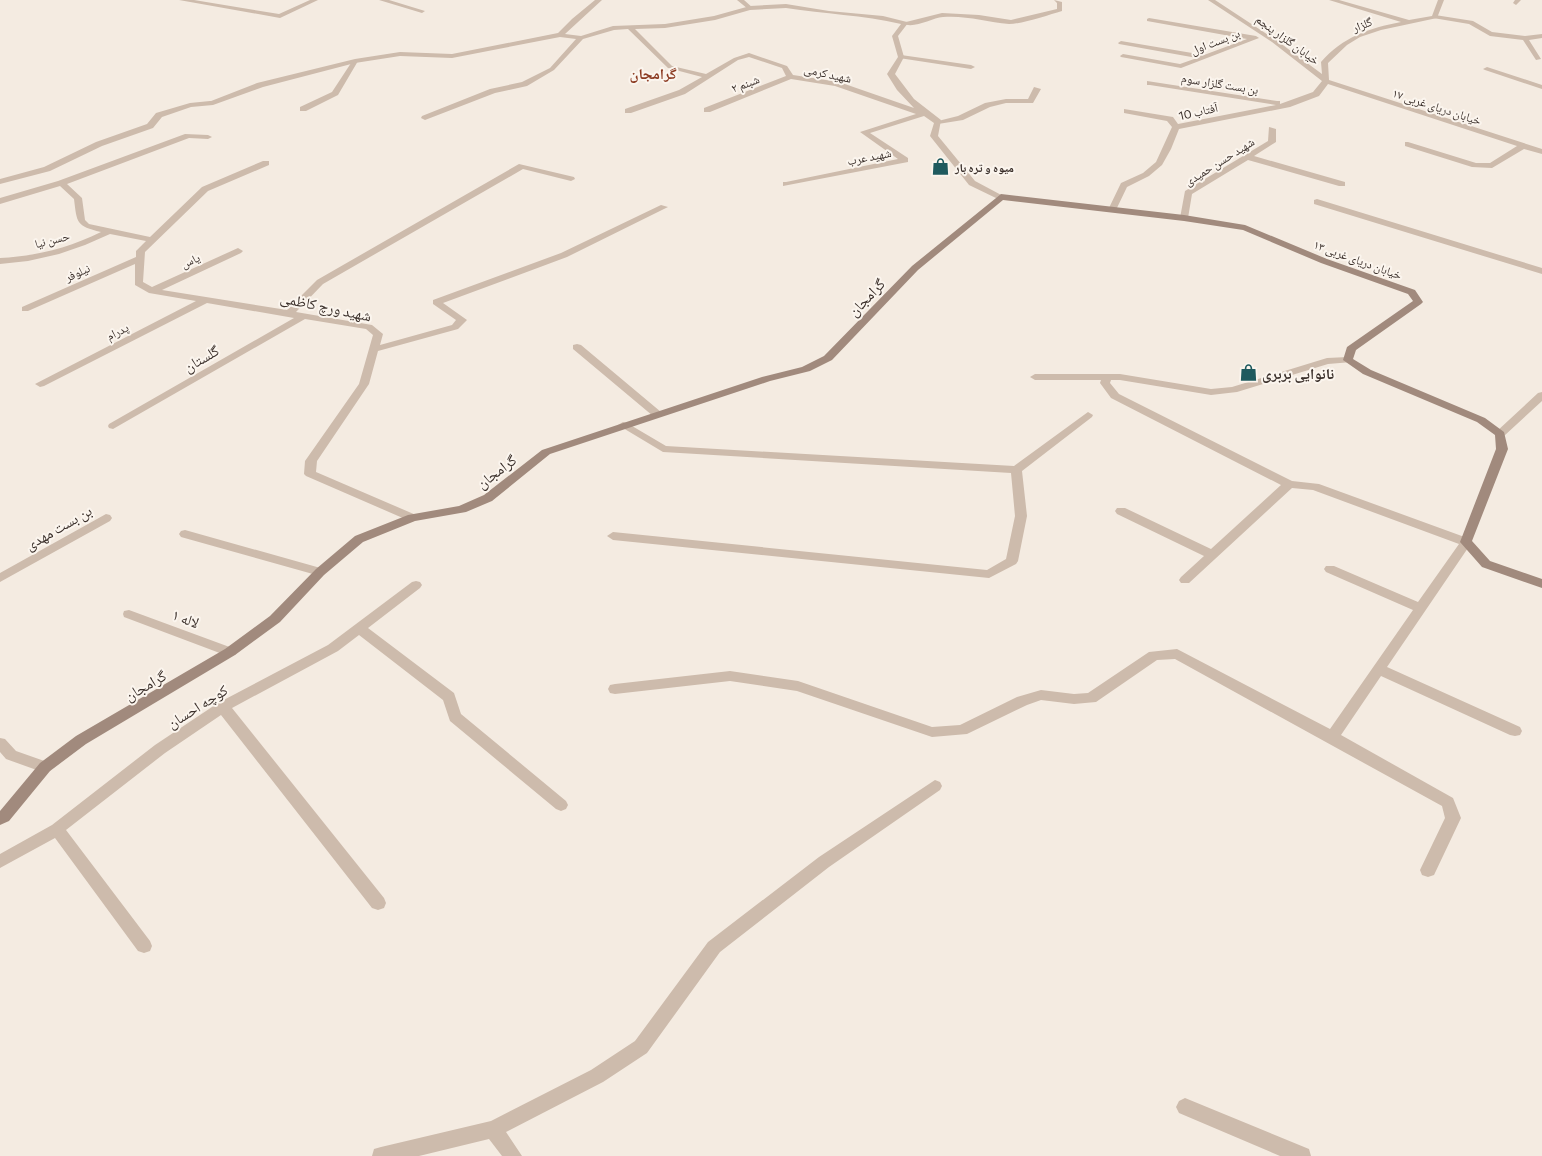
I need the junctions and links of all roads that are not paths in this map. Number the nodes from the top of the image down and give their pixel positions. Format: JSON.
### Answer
{"nodes":[{"id":1,"x":182,"y":0,"type":"edge"},
{"id":2,"x":314,"y":0,"type":"edge"},
{"id":3,"x":382,"y":0,"type":"edge"},
{"id":4,"x":599,"y":0,"type":"edge"},
{"id":5,"x":740,"y":0,"type":"edge"},
{"id":6,"x":1057,"y":0,"type":"edge"},
{"id":7,"x":1211,"y":0,"type":"edge"},
{"id":8,"x":1332,"y":0,"type":"edge"},
{"id":9,"x":1441,"y":0,"type":"edge"},
{"id":10,"x":750,"y":8,"type":"junction"},
{"id":11,"x":422,"y":11,"type":"dead end"},
{"id":12,"x":1435,"y":17,"type":"junction"},
{"id":13,"x":1149,"y":20,"type":"dead end"},
{"id":14,"x":905,"y":23,"type":"junction"},
{"id":15,"x":1413,"y":23,"type":"junction"},
{"id":16,"x":630,"y":28,"type":"junction"},
{"id":17,"x":560,"y":35,"type":"junction"},
{"id":18,"x":1542,"y":36,"type":"edge"},
{"id":19,"x":582,"y":38,"type":"junction"},
{"id":20,"x":1256,"y":38,"type":"junction"},
{"id":21,"x":1525,"y":38,"type":"junction"},
{"id":22,"x":1274,"y":41,"type":"junction"},
{"id":23,"x":1121,"y":43,"type":"dead end"},
{"id":24,"x":1123,"y":56,"type":"dead end"},
{"id":25,"x":901,"y":57,"type":"junction"},
{"id":26,"x":1206,"y":57,"type":"junction"},
{"id":27,"x":1538,"y":59,"type":"dead end"},
{"id":28,"x":355,"y":61,"type":"junction"},
{"id":29,"x":971,"y":66,"type":"dead end"},
{"id":30,"x":1486,"y":69,"type":"dead end"},
{"id":31,"x":706,"y":76,"type":"junction"},
{"id":32,"x":790,"y":77,"type":"junction"},
{"id":33,"x":1326,"y":81,"type":"junction"},
{"id":34,"x":1150,"y":83,"type":"dead end"},
{"id":35,"x":1542,"y":87,"type":"edge"},
{"id":36,"x":1037,"y":89,"type":"dead end"},
{"id":37,"x":1287,"y":105,"type":"junction"},
{"id":38,"x":303,"y":110,"type":"dead end"},
{"id":39,"x":707,"y":110,"type":"dead end"},
{"id":40,"x":628,"y":111,"type":"dead end"},
{"id":41,"x":1127,"y":111,"type":"dead end"},
{"id":42,"x":924,"y":114,"type":"junction"},
{"id":43,"x":425,"y":118,"type":"dead end"},
{"id":44,"x":938,"y":122,"type":"junction"},
{"id":45,"x":1176,"y":127,"type":"junction"},
{"id":46,"x":1272,"y":129,"type":"dead end"},
{"id":47,"x":208,"y":138,"type":"dead end"},
{"id":48,"x":1408,"y":144,"type":"dead end"},
{"id":49,"x":1523,"y":146,"type":"junction"},
{"id":50,"x":1542,"y":152,"type":"edge"},
{"id":51,"x":1247,"y":157,"type":"junction"},
{"id":52,"x":266,"y":163,"type":"dead end"},
{"id":53,"x":571,"y":179,"type":"dead end"},
{"id":54,"x":0,"y":182,"type":"edge"},
{"id":55,"x":61,"y":183,"type":"junction"},
{"id":56,"x":786,"y":184,"type":"dead end"},
{"id":57,"x":1342,"y":184,"type":"dead end"},
{"id":58,"x":1002,"y":197,"type":"junction"},
{"id":59,"x":0,"y":201,"type":"edge"},
{"id":60,"x":1318,"y":202,"type":"dead end"},
{"id":61,"x":664,"y":207,"type":"dead end"},
{"id":62,"x":1112,"y":210,"type":"junction"},
{"id":63,"x":1184,"y":218,"type":"junction"},
{"id":64,"x":107,"y":232,"type":"junction"},
{"id":65,"x":152,"y":240,"type":"junction"},
{"id":66,"x":238,"y":251,"type":"dead end"},
{"id":67,"x":139,"y":259,"type":"junction"},
{"id":68,"x":0,"y":261,"type":"edge"},
{"id":69,"x":1542,"y":271,"type":"edge"},
{"id":70,"x":152,"y":291,"type":"junction"},
{"id":71,"x":206,"y":300,"type":"junction"},
{"id":72,"x":25,"y":309,"type":"dead end"},
{"id":73,"x":290,"y":313,"type":"junction"},
{"id":74,"x":304,"y":316,"type":"junction"},
{"id":75,"x":577,"y":347,"type":"dead end"},
{"id":76,"x":375,"y":349,"type":"junction"},
{"id":77,"x":1348,"y":360,"type":"junction"},
{"id":78,"x":1035,"y":378,"type":"dead end"},
{"id":79,"x":1106,"y":378,"type":"junction"},
{"id":80,"x":40,"y":384,"type":"dead end"},
{"id":81,"x":1542,"y":395,"type":"edge"},
{"id":82,"x":657,"y":414,"type":"junction"},
{"id":83,"x":1088,"y":415,"type":"dead end"},
{"id":84,"x":623,"y":425,"type":"junction"},
{"id":85,"x":113,"y":426,"type":"dead end"},
{"id":86,"x":1500,"y":434,"type":"junction"},
{"id":87,"x":1016,"y":470,"type":"junction"},
{"id":88,"x":1289,"y":484,"type":"junction"},
{"id":89,"x":1121,"y":511,"type":"dead end"},
{"id":90,"x":106,"y":518,"type":"dead end"},
{"id":91,"x":412,"y":518,"type":"junction"},
{"id":92,"x":184,"y":534,"type":"dead end"},
{"id":93,"x":613,"y":536,"type":"dead end"},
{"id":94,"x":1466,"y":542,"type":"junction"},
{"id":95,"x":1213,"y":555,"type":"junction"},
{"id":96,"x":1330,"y":569,"type":"dead end"},
{"id":97,"x":320,"y":572,"type":"junction"},
{"id":98,"x":0,"y":578,"type":"edge"},
{"id":99,"x":1185,"y":580,"type":"dead end"},
{"id":100,"x":1542,"y":584,"type":"edge"},
{"id":101,"x":416,"y":585,"type":"dead end"},
{"id":102,"x":1421,"y":608,"type":"junction"},
{"id":103,"x":129,"y":614,"type":"dead end"},
{"id":104,"x":359,"y":628,"type":"junction"},
{"id":105,"x":230,"y":652,"type":"junction"},
{"id":106,"x":1379,"y":669,"type":"junction"},
{"id":107,"x":615,"y":689,"type":"dead end"},
{"id":108,"x":223,"y":707,"type":"junction"},
{"id":109,"x":1515,"y":731,"type":"dead end"},
{"id":110,"x":1332,"y":737,"type":"junction"},
{"id":111,"x":0,"y":743,"type":"edge"},
{"id":112,"x":45,"y":767,"type":"junction"},
{"id":113,"x":935,"y":786,"type":"dead end"},
{"id":114,"x":561,"y":805,"type":"dead end"},
{"id":115,"x":0,"y":819,"type":"edge"},
{"id":116,"x":57,"y":829,"type":"junction"},
{"id":117,"x":0,"y":862,"type":"edge"},
{"id":118,"x":1428,"y":870,"type":"dead end"},
{"id":119,"x":378,"y":903,"type":"dead end"},
{"id":120,"x":144,"y":946,"type":"dead end"},
{"id":121,"x":1185,"y":1107,"type":"dead end"},
{"id":122,"x":493,"y":1129,"type":"junction"},
{"id":123,"x":381,"y":1156,"type":"edge"},
{"id":124,"x":513,"y":1156,"type":"edge"},
{"id":125,"x":1302,"y":1156,"type":"edge"}],
"edges":[{"from":1,"to":2,"type":"street"},
{"from":3,"to":11,"type":"street"},
{"from":4,"to":17,"type":"street"},
{"from":5,"to":10,"type":"street"},
{"from":6,"to":14,"type":"street"},
{"from":7,"to":22,"type":"street","name":"خیابان گلزار پنجم"},
{"from":8,"to":15,"type":"street"},
{"from":9,"to":12,"type":"street"},
{"from":10,"to":14,"type":"street"},
{"from":10,"to":16,"type":"street"},
{"from":12,"to":15,"type":"street","name":"گلزار"},
{"from":12,"to":21,"type":"street"},
{"from":13,"to":20,"type":"street"},
{"from":14,"to":25,"type":"street"},
{"from":15,"to":33,"type":"street","name":"گلزار"},
{"from":16,"to":19,"type":"street"},
{"from":16,"to":31,"type":"street"},
{"from":17,"to":19,"type":"street"},
{"from":17,"to":28,"type":"street"},
{"from":18,"to":21,"type":"street"},
{"from":19,"to":43,"type":"street"},
{"from":20,"to":22,"type":"street"},
{"from":20,"to":26,"type":"street","name":"بن بست اول"},
{"from":21,"to":27,"type":"street"},
{"from":22,"to":33,"type":"street","name":"خیابان گلزار پنجم"},
{"from":23,"to":26,"type":"street"},
{"from":24,"to":26,"type":"street","name":"بن بست اول"},
{"from":25,"to":29,"type":"street"},
{"from":25,"to":42,"type":"street"},
{"from":28,"to":38,"type":"street"},
{"from":28,"to":54,"type":"street"},
{"from":30,"to":35,"type":"street"},
{"from":31,"to":32,"type":"street","name":"شهید کرمی"},
{"from":31,"to":40,"type":"street","name":"شهید کرمی"},
{"from":32,"to":39,"type":"street","name":"شبنم ۲"},
{"from":32,"to":42,"type":"street","name":"شهید کرمی"},
{"from":33,"to":37,"type":"street","name":"آفتاب 10"},
{"from":33,"to":49,"type":"street","name":"خیابان دریای غربی ۱۷"},
{"from":34,"to":37,"type":"street","name":"بن بست گلزار سوم"},
{"from":36,"to":44,"type":"street"},
{"from":37,"to":45,"type":"street","name":"آفتاب 10"},
{"from":41,"to":45,"type":"street"},
{"from":42,"to":44,"type":"street"},
{"from":42,"to":56,"type":"street","name":"شهید عرب"},
{"from":44,"to":58,"type":"street"},
{"from":45,"to":62,"type":"street","name":"آفتاب 10"},
{"from":46,"to":51,"type":"street","name":"شهید حسن حمیدی"},
{"from":47,"to":55,"type":"street"},
{"from":48,"to":49,"type":"street"},
{"from":49,"to":50,"type":"street","name":"خیابان دریای غربی ۱۷"},
{"from":51,"to":57,"type":"street"},
{"from":51,"to":63,"type":"street","name":"شهید حسن حمیدی"},
{"from":52,"to":65,"type":"street"},
{"from":53,"to":73,"type":"street"},
{"from":55,"to":59,"type":"street"},
{"from":55,"to":64,"type":"street"},
{"from":58,"to":62,"type":"street","name":"خیابان دریای غربی ۱۳"},
{"from":58,"to":82,"type":"street","name":"گرامجان"},
{"from":60,"to":69,"type":"street"},
{"from":61,"to":76,"type":"street"},
{"from":62,"to":63,"type":"street","name":"خیابان دریای غربی ۱۳"},
{"from":63,"to":77,"type":"street","name":"خیابان دریای غربی ۱۳"},
{"from":64,"to":65,"type":"street"},
{"from":64,"to":68,"type":"street","name":"حسن نیا"},
{"from":65,"to":67,"type":"street"},
{"from":66,"to":70,"type":"street","name":"یاس"},
{"from":67,"to":70,"type":"street"},
{"from":67,"to":72,"type":"street","name":"نیلوفر"},
{"from":70,"to":71,"type":"street","name":"شهید ورچ کاظمی"},
{"from":71,"to":73,"type":"street","name":"شهید ورچ کاظمی"},
{"from":71,"to":80,"type":"street","name":"پدرام"},
{"from":73,"to":74,"type":"street","name":"شهید ورچ کاظمی"},
{"from":74,"to":76,"type":"street","name":"شهید ورچ کاظمی"},
{"from":74,"to":85,"type":"street","name":"گلستان"},
{"from":75,"to":82,"type":"street"},
{"from":76,"to":91,"type":"street","name":"شهید ورچ کاظمی"},
{"from":77,"to":79,"type":"street"},
{"from":77,"to":86,"type":"street"},
{"from":78,"to":79,"type":"street"},
{"from":79,"to":88,"type":"street"},
{"from":81,"to":86,"type":"street"},
{"from":82,"to":84,"type":"street","name":"گرامجان"},
{"from":83,"to":87,"type":"street"},
{"from":84,"to":87,"type":"street"},
{"from":84,"to":91,"type":"street","name":"گرامجان"},
{"from":86,"to":94,"type":"street"},
{"from":87,"to":93,"type":"street"},
{"from":88,"to":94,"type":"street"},
{"from":88,"to":95,"type":"street"},
{"from":89,"to":95,"type":"street"},
{"from":90,"to":98,"type":"street","name":"بن بست مهدی"},
{"from":91,"to":97,"type":"street","name":"گرامجان"},
{"from":92,"to":97,"type":"street"},
{"from":94,"to":100,"type":"street"},
{"from":94,"to":102,"type":"street"},
{"from":95,"to":99,"type":"street"},
{"from":96,"to":102,"type":"street"},
{"from":97,"to":105,"type":"street","name":"گرامجان"},
{"from":101,"to":104,"type":"street","name":"کوچه احسان"},
{"from":102,"to":106,"type":"street"},
{"from":103,"to":105,"type":"street","name":"لاله ۱"},
{"from":104,"to":108,"type":"street","name":"کوچه احسان"},
{"from":104,"to":114,"type":"street"},
{"from":105,"to":112,"type":"street","name":"گرامجان"},
{"from":106,"to":109,"type":"street"},
{"from":106,"to":110,"type":"street"},
{"from":107,"to":110,"type":"street"},
{"from":108,"to":116,"type":"street","name":"کوچه احسان"},
{"from":108,"to":119,"type":"street"},
{"from":110,"to":118,"type":"street"},
{"from":111,"to":112,"type":"street"},
{"from":112,"to":115,"type":"street","name":"گرامجان"},
{"from":113,"to":122,"type":"street"},
{"from":116,"to":117,"type":"street","name":"کوچه احسان"},
{"from":116,"to":120,"type":"street"},
{"from":121,"to":125,"type":"street"},
{"from":122,"to":123,"type":"street"},
{"from":122,"to":124,"type":"street"}]}
